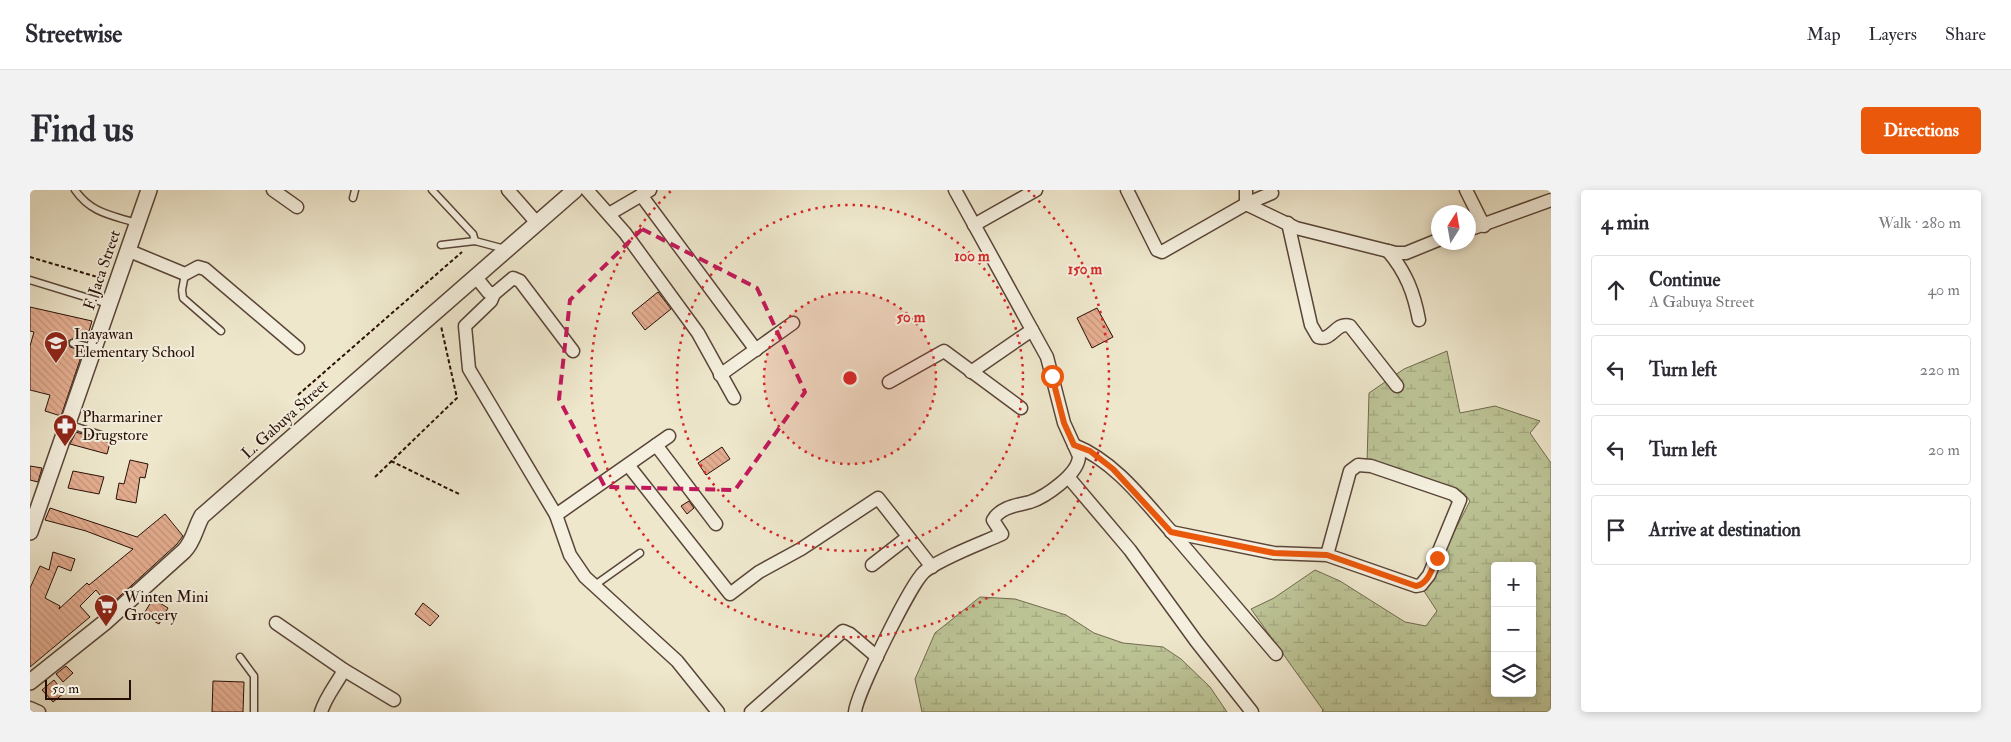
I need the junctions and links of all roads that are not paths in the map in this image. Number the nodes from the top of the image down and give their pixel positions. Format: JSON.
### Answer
{"nodes":[{"id":1,"x":75,"y":190,"type":"edge"},
{"id":2,"x":149,"y":190,"type":"edge"},
{"id":3,"x":273,"y":190,"type":"edge"},
{"id":4,"x":355,"y":190,"type":"edge"},
{"id":5,"x":432,"y":190,"type":"edge"},
{"id":6,"x":508,"y":190,"type":"edge"},
{"id":7,"x":575,"y":190,"type":"edge"},
{"id":8,"x":587,"y":190,"type":"edge"},
{"id":9,"x":955,"y":190,"type":"edge"},
{"id":10,"x":1036,"y":190,"type":"edge"},
{"id":11,"x":1128,"y":190,"type":"edge"},
{"id":12,"x":1246,"y":190,"type":"edge"},
{"id":13,"x":1466,"y":190,"type":"edge"},
{"id":14,"x":645,"y":192,"type":"edge"},
{"id":15,"x":1272,"y":193,"type":"dead end"},
{"id":16,"x":354,"y":198,"type":"dead end"},
{"id":17,"x":1551,"y":200,"type":"edge"},
{"id":18,"x":1246,"y":204,"type":"junction"},
{"id":19,"x":297,"y":206,"type":"dead end"},
{"id":20,"x":609,"y":214,"type":"junction"},
{"id":21,"x":136,"y":223,"type":"junction"},
{"id":22,"x":537,"y":223,"type":"junction"},
{"id":23,"x":1288,"y":224,"type":"junction"},
{"id":24,"x":974,"y":225,"type":"junction"},
{"id":25,"x":1484,"y":226,"type":"junction"},
{"id":26,"x":1476,"y":228,"type":"edge"},
{"id":27,"x":475,"y":241,"type":"junction"},
{"id":28,"x":1431,"y":243,"type":"edge"},
{"id":29,"x":441,"y":245,"type":"dead end"},
{"id":30,"x":127,"y":250,"type":"junction"},
{"id":31,"x":507,"y":250,"type":"junction"},
{"id":32,"x":1388,"y":251,"type":"junction"},
{"id":33,"x":185,"y":274,"type":"junction"},
{"id":34,"x":475,"y":276,"type":"junction"},
{"id":35,"x":30,"y":280,"type":"edge"},
{"id":36,"x":494,"y":294,"type":"junction"},
{"id":37,"x":108,"y":304,"type":"junction"},
{"id":38,"x":1419,"y":320,"type":"dead end"},
{"id":39,"x":794,"y":323,"type":"dead end"},
{"id":40,"x":1032,"y":330,"type":"junction"},
{"id":41,"x":222,"y":331,"type":"dead end"},
{"id":42,"x":73,"y":343,"type":"dead end"},
{"id":43,"x":93,"y":348,"type":"junction"},
{"id":44,"x":298,"y":348,"type":"dead end"},
{"id":45,"x":756,"y":350,"type":"junction"},
{"id":46,"x":574,"y":351,"type":"dead end"},
{"id":47,"x":971,"y":372,"type":"junction"},
{"id":48,"x":720,"y":374,"type":"junction"},
{"id":49,"x":889,"y":382,"type":"dead end"},
{"id":50,"x":1397,"y":386,"type":"dead end"},
{"id":51,"x":734,"y":398,"type":"dead end"},
{"id":52,"x":1021,"y":408,"type":"dead end"},
{"id":53,"x":68,"y":424,"type":"junction"},
{"id":54,"x":669,"y":436,"type":"dead end"},
{"id":55,"x":114,"y":439,"type":"dead end"},
{"id":56,"x":656,"y":445,"type":"junction"},
{"id":57,"x":1074,"y":445,"type":"junction"},
{"id":58,"x":628,"y":465,"type":"junction"},
{"id":59,"x":1069,"y":478,"type":"junction"},
{"id":60,"x":556,"y":515,"type":"junction"},
{"id":61,"x":716,"y":524,"type":"dead end"},
{"id":62,"x":30,"y":532,"type":"edge"},
{"id":63,"x":1171,"y":532,"type":"junction"},
{"id":64,"x":908,"y":537,"type":"junction"},
{"id":65,"x":640,"y":553,"type":"dead end"},
{"id":66,"x":1327,"y":555,"type":"junction"},
{"id":67,"x":872,"y":565,"type":"dead end"},
{"id":68,"x":932,"y":567,"type":"junction"},
{"id":69,"x":595,"y":585,"type":"junction"},
{"id":70,"x":276,"y":623,"type":"dead end"},
{"id":71,"x":1276,"y":654,"type":"dead end"},
{"id":72,"x":240,"y":657,"type":"dead end"},
{"id":73,"x":877,"y":657,"type":"junction"},
{"id":74,"x":344,"y":670,"type":"junction"},
{"id":75,"x":30,"y":682,"type":"edge"},
{"id":76,"x":394,"y":700,"type":"dead end"},
{"id":77,"x":30,"y":708,"type":"edge"},
{"id":78,"x":39,"y":712,"type":"edge"},
{"id":79,"x":254,"y":712,"type":"edge"},
{"id":80,"x":321,"y":712,"type":"edge"},
{"id":81,"x":718,"y":712,"type":"edge"},
{"id":82,"x":751,"y":712,"type":"edge"},
{"id":83,"x":855,"y":712,"type":"edge"},
{"id":84,"x":1252,"y":712,"type":"edge"}],
"edges":[{"from":1,"to":21,"type":"lane"},
{"from":2,"to":21,"type":"street","name":"F. Jaca Street"},
{"from":3,"to":19,"type":"street"},
{"from":4,"to":16,"type":"lane"},
{"from":5,"to":27,"type":"lane"},
{"from":6,"to":22,"type":"street"},
{"from":7,"to":22,"type":"street","name":"L. Gabuya Street"},
{"from":8,"to":20,"type":"street"},
{"from":9,"to":24,"type":"street"},
{"from":10,"to":24,"type":"street"},
{"from":11,"to":18,"type":"street"},
{"from":12,"to":18,"type":"street"},
{"from":13,"to":25,"type":"street"},
{"from":14,"to":20,"type":"street"},
{"from":14,"to":45,"type":"street"},
{"from":15,"to":18,"type":"street"},
{"from":17,"to":25,"type":"street"},
{"from":18,"to":23,"type":"street"},
{"from":20,"to":48,"type":"street"},
{"from":21,"to":30,"type":"street","name":"F. Jaca Street"},
{"from":22,"to":31,"type":"street","name":"L. Gabuya Street"},
{"from":23,"to":32,"type":"street"},
{"from":23,"to":50,"type":"street"},
{"from":24,"to":40,"type":"street"},
{"from":25,"to":26,"type":"street"},
{"from":27,"to":29,"type":"lane"},
{"from":27,"to":31,"type":"lane"},
{"from":28,"to":32,"type":"street"},
{"from":30,"to":33,"type":"street"},
{"from":30,"to":37,"type":"street","name":"F. Jaca Street"},
{"from":31,"to":34,"type":"street","name":"L. Gabuya Street"},
{"from":32,"to":38,"type":"street"},
{"from":33,"to":41,"type":"lane"},
{"from":33,"to":44,"type":"street"},
{"from":34,"to":36,"type":"street"},
{"from":34,"to":75,"type":"street","name":"L. Gabuya Street"},
{"from":35,"to":37,"type":"lane"},
{"from":36,"to":46,"type":"street"},
{"from":36,"to":60,"type":"street"},
{"from":37,"to":43,"type":"street","name":"F. Jaca Street"},
{"from":39,"to":45,"type":"street"},
{"from":40,"to":47,"type":"street"},
{"from":40,"to":57,"type":"street"},
{"from":42,"to":43,"type":"lane"},
{"from":43,"to":53,"type":"street","name":"F. Jaca Street"},
{"from":45,"to":48,"type":"street"},
{"from":47,"to":49,"type":"street"},
{"from":47,"to":52,"type":"street"},
{"from":48,"to":51,"type":"street"},
{"from":53,"to":55,"type":"lane"},
{"from":53,"to":62,"type":"street","name":"F. Jaca Street"},
{"from":54,"to":56,"type":"street"},
{"from":56,"to":58,"type":"street"},
{"from":56,"to":61,"type":"street"},
{"from":57,"to":59,"type":"street"},
{"from":57,"to":63,"type":"street"},
{"from":58,"to":60,"type":"street"},
{"from":58,"to":64,"type":"street"},
{"from":59,"to":68,"type":"street"},
{"from":59,"to":84,"type":"street"},
{"from":60,"to":69,"type":"street"},
{"from":63,"to":66,"type":"street"},
{"from":63,"to":71,"type":"street"},
{"from":64,"to":67,"type":"street"},
{"from":64,"to":68,"type":"street"},
{"from":65,"to":69,"type":"lane"},
{"from":66,"to":66,"type":"street"},
{"from":68,"to":73,"type":"street"},
{"from":69,"to":81,"type":"street"},
{"from":70,"to":74,"type":"street"},
{"from":72,"to":79,"type":"lane"},
{"from":73,"to":82,"type":"street"},
{"from":73,"to":83,"type":"street"},
{"from":74,"to":76,"type":"street"},
{"from":74,"to":80,"type":"street"},
{"from":77,"to":78,"type":"street"}]}
